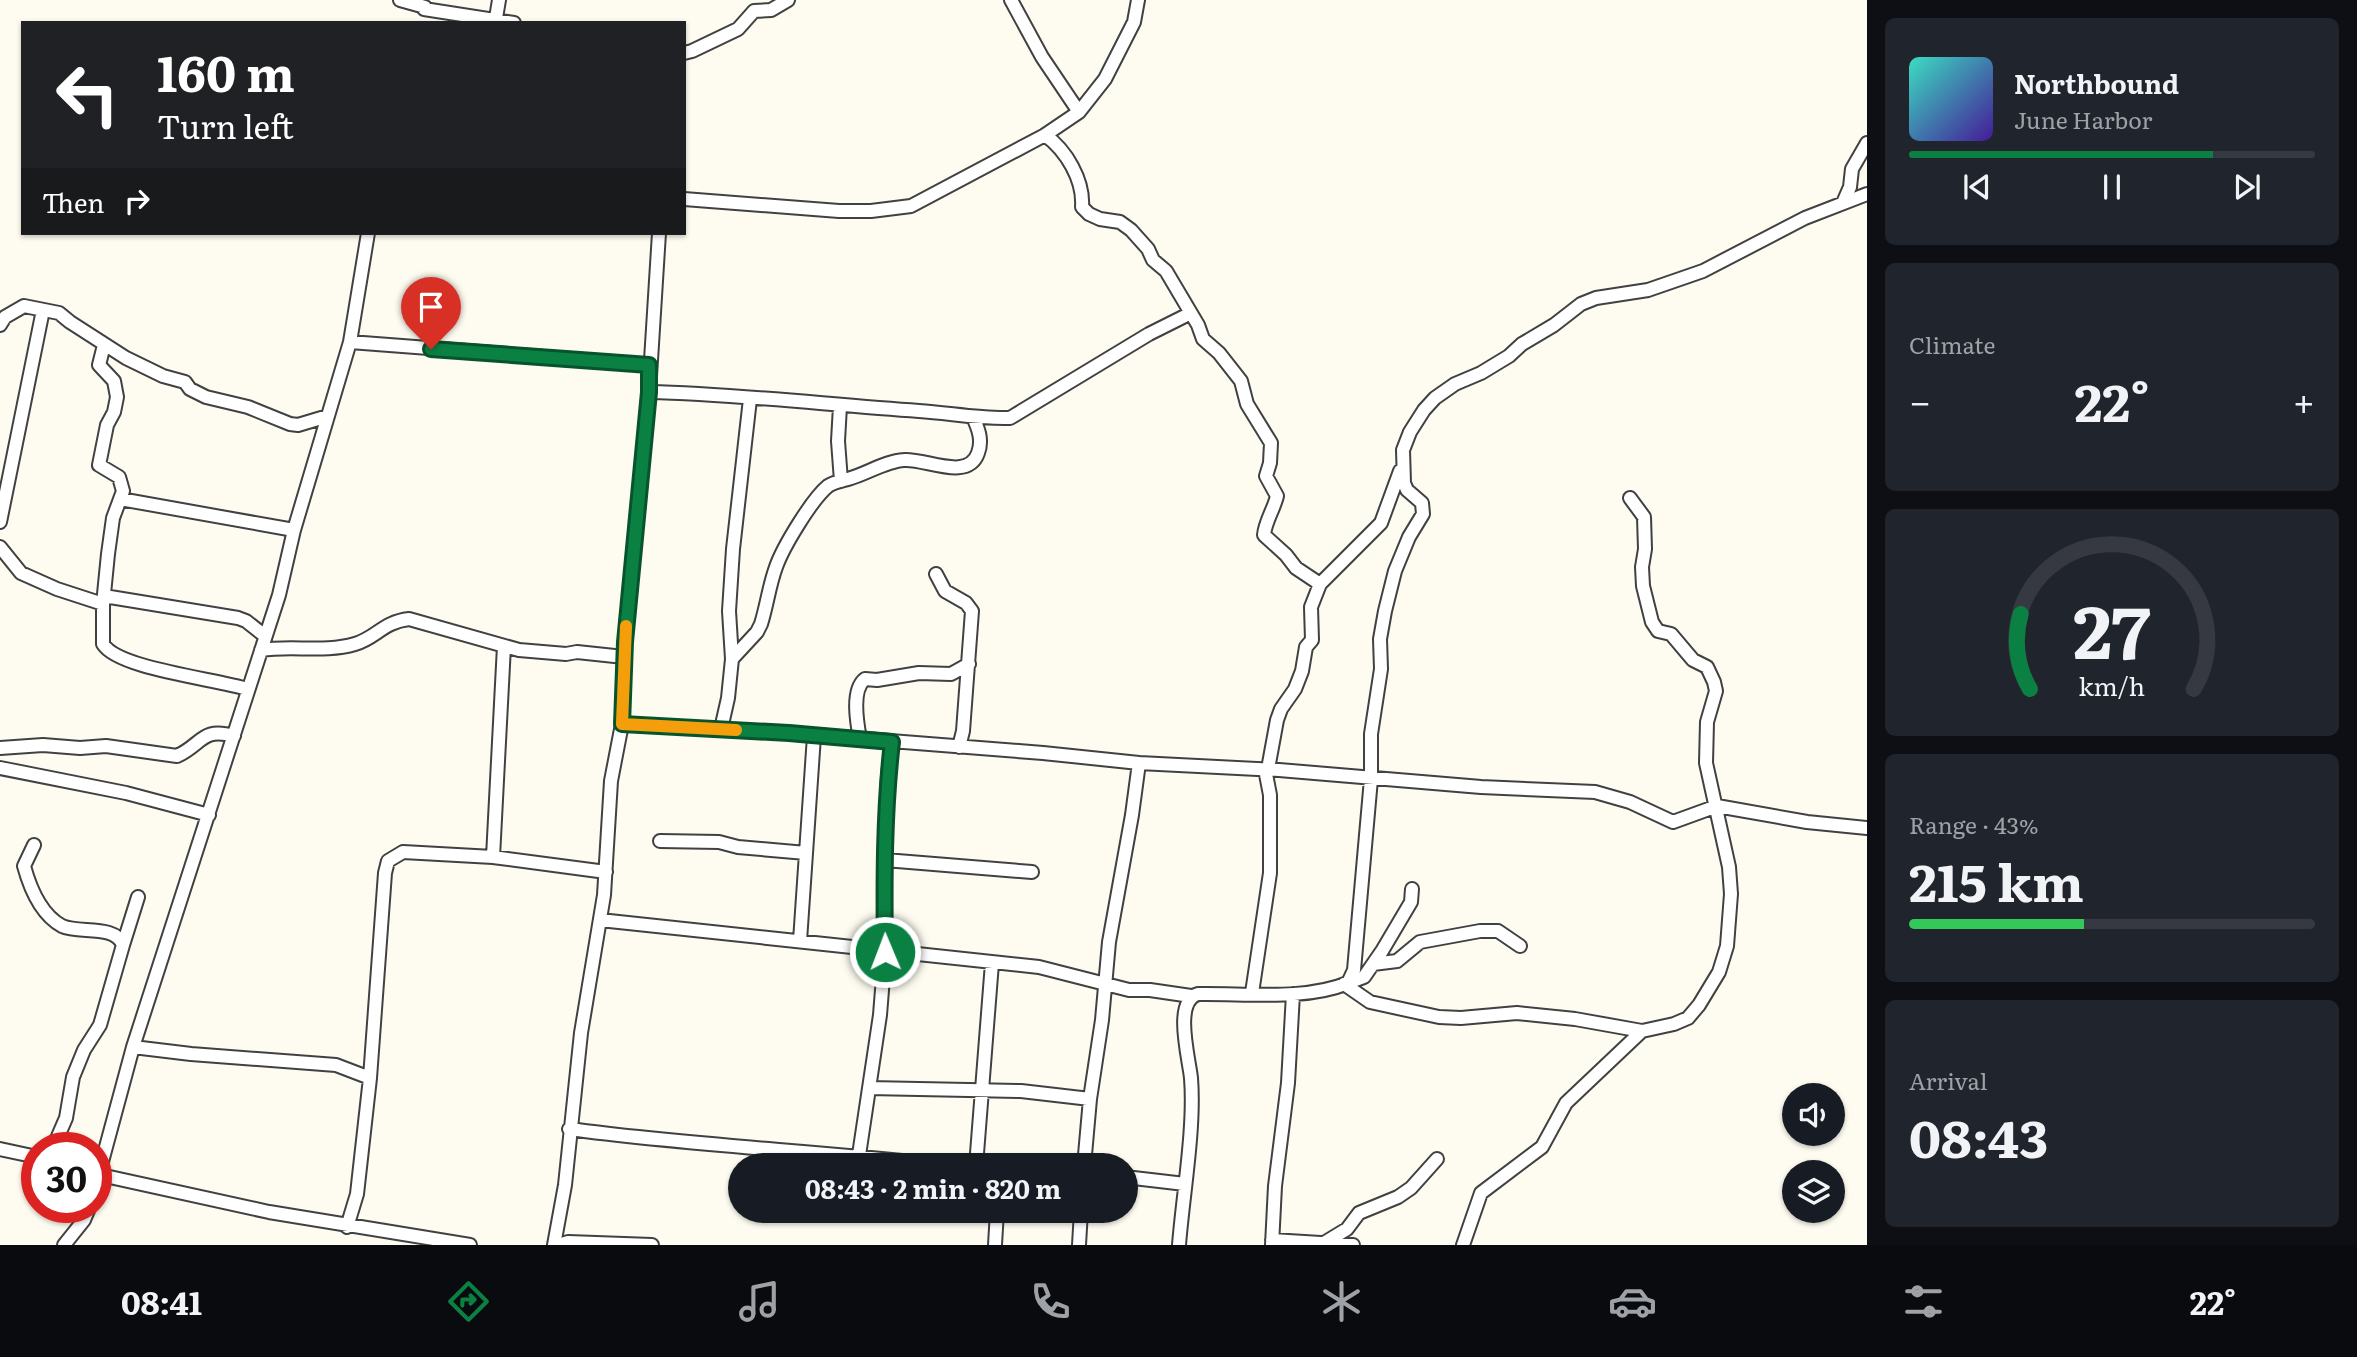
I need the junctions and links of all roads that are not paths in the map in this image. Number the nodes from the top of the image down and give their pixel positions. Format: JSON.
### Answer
{"nodes":[{"id":1,"x":400,"y":0,"type":"edge"},
{"id":2,"x":499,"y":0,"type":"edge"},
{"id":3,"x":788,"y":0,"type":"edge"},
{"id":4,"x":1012,"y":0,"type":"edge"},
{"id":5,"x":1138,"y":0,"type":"edge"},
{"id":6,"x":425,"y":5,"type":"edge"},
{"id":7,"x":496,"y":18,"type":"junction"},
{"id":8,"x":507,"y":21,"type":"edge"},
{"id":9,"x":687,"y":55,"type":"edge"},
{"id":10,"x":1079,"y":112,"type":"junction"},
{"id":11,"x":1045,"y":135,"type":"junction"},
{"id":12,"x":1867,"y":144,"type":"edge"},
{"id":13,"x":1867,"y":194,"type":"edge"},
{"id":14,"x":686,"y":199,"type":"edge"},
{"id":15,"x":1843,"y":203,"type":"junction"},
{"id":16,"x":368,"y":235,"type":"edge"},
{"id":17,"x":659,"y":235,"type":"edge"},
{"id":18,"x":43,"y":310,"type":"junction"},
{"id":19,"x":1189,"y":314,"type":"junction"},
{"id":20,"x":0,"y":325,"type":"edge"},
{"id":21,"x":350,"y":342,"type":"junction"},
{"id":22,"x":104,"y":345,"type":"junction"},
{"id":23,"x":649,"y":365,"type":"junction"},
{"id":24,"x":649,"y":392,"type":"junction"},
{"id":25,"x":750,"y":399,"type":"junction"},
{"id":26,"x":840,"y":406,"type":"junction"},
{"id":27,"x":328,"y":416,"type":"junction"},
{"id":28,"x":973,"y":417,"type":"junction"},
{"id":29,"x":1402,"y":466,"type":"junction"},
{"id":30,"x":841,"y":481,"type":"junction"},
{"id":31,"x":1630,"y":498,"type":"dead end"},
{"id":32,"x":120,"y":499,"type":"junction"},
{"id":33,"x":0,"y":522,"type":"edge"},
{"id":34,"x":294,"y":530,"type":"junction"},
{"id":35,"x":0,"y":547,"type":"edge"},
{"id":36,"x":936,"y":573,"type":"dead end"},
{"id":37,"x":1320,"y":584,"type":"junction"},
{"id":38,"x":103,"y":600,"type":"junction"},
{"id":39,"x":265,"y":636,"type":"junction"},
{"id":40,"x":504,"y":646,"type":"junction"},
{"id":41,"x":261,"y":650,"type":"junction"},
{"id":42,"x":624,"y":657,"type":"junction"},
{"id":43,"x":732,"y":659,"type":"junction"},
{"id":44,"x":969,"y":664,"type":"junction"},
{"id":45,"x":247,"y":689,"type":"junction"},
{"id":46,"x":622,"y":724,"type":"junction"},
{"id":47,"x":720,"y":729,"type":"junction"},
{"id":48,"x":234,"y":736,"type":"junction"},
{"id":49,"x":814,"y":736,"type":"junction"},
{"id":50,"x":860,"y":739,"type":"junction"},
{"id":51,"x":892,"y":742,"type":"junction"},
{"id":52,"x":959,"y":747,"type":"junction"},
{"id":53,"x":0,"y":748,"type":"edge"},
{"id":54,"x":1139,"y":763,"type":"junction"},
{"id":55,"x":0,"y":768,"type":"edge"},
{"id":56,"x":1267,"y":769,"type":"junction"},
{"id":57,"x":1371,"y":779,"type":"junction"},
{"id":58,"x":1717,"y":806,"type":"junction"},
{"id":59,"x":209,"y":815,"type":"junction"},
{"id":60,"x":1867,"y":828,"type":"edge"},
{"id":61,"x":660,"y":841,"type":"dead end"},
{"id":62,"x":34,"y":845,"type":"dead end"},
{"id":63,"x":806,"y":853,"type":"junction"},
{"id":64,"x":493,"y":857,"type":"junction"},
{"id":65,"x":885,"y":860,"type":"junction"},
{"id":66,"x":606,"y":872,"type":"junction"},
{"id":67,"x":1032,"y":872,"type":"dead end"},
{"id":68,"x":1412,"y":889,"type":"dead end"},
{"id":69,"x":138,"y":897,"type":"dead end"},
{"id":70,"x":600,"y":920,"type":"junction"},
{"id":71,"x":800,"y":942,"type":"junction"},
{"id":72,"x":123,"y":945,"type":"junction"},
{"id":73,"x":1520,"y":946,"type":"dead end"},
{"id":74,"x":885,"y":952,"type":"junction"},
{"id":75,"x":992,"y":962,"type":"junction"},
{"id":76,"x":1373,"y":964,"type":"junction"},
{"id":77,"x":1346,"y":983,"type":"junction"},
{"id":78,"x":1105,"y":985,"type":"junction"},
{"id":79,"x":1252,"y":993,"type":"junction"},
{"id":80,"x":1293,"y":994,"type":"junction"},
{"id":81,"x":1191,"y":996,"type":"junction"},
{"id":82,"x":1642,"y":1031,"type":"junction"},
{"id":83,"x":133,"y":1047,"type":"junction"},
{"id":84,"x":370,"y":1078,"type":"junction"},
{"id":85,"x":869,"y":1088,"type":"junction"},
{"id":86,"x":983,"y":1091,"type":"junction"},
{"id":87,"x":1090,"y":1099,"type":"junction"},
{"id":88,"x":569,"y":1129,"type":"junction"},
{"id":89,"x":60,"y":1132,"type":"edge"},
{"id":90,"x":109,"y":1132,"type":"edge"},
{"id":91,"x":0,"y":1149,"type":"edge"},
{"id":92,"x":824,"y":1153,"type":"edge"},
{"id":93,"x":859,"y":1153,"type":"edge"},
{"id":94,"x":977,"y":1153,"type":"edge"},
{"id":95,"x":1085,"y":1153,"type":"edge"},
{"id":96,"x":21,"y":1154,"type":"edge"},
{"id":97,"x":1437,"y":1159,"type":"dead end"},
{"id":98,"x":1138,"y":1179,"type":"edge"},
{"id":99,"x":112,"y":1180,"type":"edge"},
{"id":100,"x":1185,"y":1184,"type":"junction"},
{"id":101,"x":82,"y":1223,"type":"edge"},
{"id":102,"x":996,"y":1223,"type":"edge"},
{"id":103,"x":1080,"y":1223,"type":"edge"},
{"id":104,"x":348,"y":1227,"type":"junction"},
{"id":105,"x":1272,"y":1242,"type":"edge"},
{"id":106,"x":1324,"y":1243,"type":"junction"},
{"id":107,"x":64,"y":1245,"type":"edge"},
{"id":108,"x":470,"y":1245,"type":"edge"},
{"id":109,"x":556,"y":1245,"type":"edge"},
{"id":110,"x":652,"y":1245,"type":"edge"},
{"id":111,"x":995,"y":1245,"type":"edge"},
{"id":112,"x":1079,"y":1245,"type":"edge"},
{"id":113,"x":1179,"y":1245,"type":"edge"},
{"id":114,"x":1353,"y":1245,"type":"edge"},
{"id":115,"x":1463,"y":1245,"type":"edge"}],
"edges":[{"from":1,"to":6,"type":"street"},
{"from":2,"to":7,"type":"street"},
{"from":3,"to":9,"type":"street"},
{"from":4,"to":10,"type":"street"},
{"from":5,"to":10,"type":"street"},
{"from":6,"to":7,"type":"street"},
{"from":7,"to":8,"type":"street"},
{"from":10,"to":11,"type":"street"},
{"from":11,"to":14,"type":"street"},
{"from":11,"to":19,"type":"street"},
{"from":12,"to":15,"type":"street"},
{"from":13,"to":15,"type":"street"},
{"from":15,"to":29,"type":"street"},
{"from":16,"to":21,"type":"street"},
{"from":17,"to":23,"type":"street"},
{"from":18,"to":20,"type":"street"},
{"from":18,"to":22,"type":"street"},
{"from":18,"to":33,"type":"street"},
{"from":19,"to":28,"type":"street"},
{"from":19,"to":37,"type":"street"},
{"from":21,"to":23,"type":"street"},
{"from":21,"to":27,"type":"street"},
{"from":22,"to":27,"type":"street"},
{"from":22,"to":32,"type":"street"},
{"from":23,"to":24,"type":"street"},
{"from":24,"to":25,"type":"street"},
{"from":24,"to":42,"type":"street"},
{"from":25,"to":26,"type":"street"},
{"from":25,"to":43,"type":"street"},
{"from":26,"to":28,"type":"street"},
{"from":26,"to":30,"type":"street"},
{"from":27,"to":34,"type":"street"},
{"from":28,"to":30,"type":"street"},
{"from":29,"to":37,"type":"street"},
{"from":29,"to":57,"type":"street"},
{"from":30,"to":43,"type":"street"},
{"from":31,"to":58,"type":"street"},
{"from":32,"to":34,"type":"street"},
{"from":32,"to":38,"type":"street"},
{"from":34,"to":39,"type":"street"},
{"from":35,"to":38,"type":"street"},
{"from":36,"to":44,"type":"street"},
{"from":37,"to":56,"type":"street"},
{"from":38,"to":39,"type":"street"},
{"from":38,"to":45,"type":"street"},
{"from":39,"to":41,"type":"street"},
{"from":40,"to":41,"type":"street"},
{"from":40,"to":42,"type":"street"},
{"from":40,"to":64,"type":"street"},
{"from":41,"to":45,"type":"street"},
{"from":42,"to":46,"type":"street"},
{"from":43,"to":47,"type":"street"},
{"from":44,"to":50,"type":"street"},
{"from":44,"to":52,"type":"street"},
{"from":45,"to":48,"type":"street"},
{"from":46,"to":47,"type":"street"},
{"from":46,"to":66,"type":"street"},
{"from":47,"to":49,"type":"street"},
{"from":48,"to":53,"type":"street"},
{"from":48,"to":59,"type":"street"},
{"from":49,"to":50,"type":"street"},
{"from":49,"to":63,"type":"street"},
{"from":50,"to":51,"type":"street"},
{"from":51,"to":52,"type":"street"},
{"from":51,"to":65,"type":"street"},
{"from":52,"to":54,"type":"street"},
{"from":54,"to":56,"type":"street"},
{"from":54,"to":78,"type":"street"},
{"from":55,"to":59,"type":"street"},
{"from":56,"to":57,"type":"street"},
{"from":56,"to":79,"type":"street"},
{"from":57,"to":58,"type":"street"},
{"from":57,"to":77,"type":"street"},
{"from":58,"to":60,"type":"street"},
{"from":58,"to":82,"type":"street"},
{"from":59,"to":83,"type":"street"},
{"from":61,"to":63,"type":"street"},
{"from":62,"to":72,"type":"street"},
{"from":63,"to":71,"type":"street"},
{"from":64,"to":66,"type":"street"},
{"from":64,"to":84,"type":"street"},
{"from":65,"to":67,"type":"street"},
{"from":65,"to":74,"type":"street"},
{"from":66,"to":70,"type":"street"},
{"from":68,"to":76,"type":"street"},
{"from":69,"to":72,"type":"street"},
{"from":70,"to":71,"type":"street"},
{"from":70,"to":88,"type":"street"},
{"from":71,"to":74,"type":"street"},
{"from":72,"to":89,"type":"street"},
{"from":73,"to":76,"type":"street"},
{"from":74,"to":75,"type":"street"},
{"from":74,"to":85,"type":"street"},
{"from":75,"to":78,"type":"street"},
{"from":75,"to":86,"type":"street"},
{"from":76,"to":77,"type":"street"},
{"from":77,"to":80,"type":"street"},
{"from":77,"to":82,"type":"street"},
{"from":78,"to":81,"type":"street"},
{"from":78,"to":87,"type":"street"},
{"from":79,"to":80,"type":"street"},
{"from":79,"to":81,"type":"street"},
{"from":80,"to":105,"type":"street"},
{"from":81,"to":100,"type":"street"},
{"from":82,"to":115,"type":"street"},
{"from":83,"to":84,"type":"street"},
{"from":83,"to":90,"type":"street"},
{"from":84,"to":104,"type":"street"},
{"from":85,"to":86,"type":"street"},
{"from":85,"to":93,"type":"street"},
{"from":86,"to":87,"type":"street"},
{"from":86,"to":94,"type":"street"},
{"from":87,"to":95,"type":"street"},
{"from":88,"to":92,"type":"street"},
{"from":88,"to":109,"type":"street"},
{"from":91,"to":96,"type":"street"},
{"from":97,"to":106,"type":"street"},
{"from":98,"to":100,"type":"street"},
{"from":99,"to":104,"type":"street"},
{"from":100,"to":113,"type":"street"},
{"from":101,"to":107,"type":"street"},
{"from":102,"to":111,"type":"street"},
{"from":103,"to":112,"type":"street"},
{"from":104,"to":108,"type":"street"},
{"from":105,"to":106,"type":"street"},
{"from":106,"to":114,"type":"street"},
{"from":109,"to":110,"type":"street"}]}
